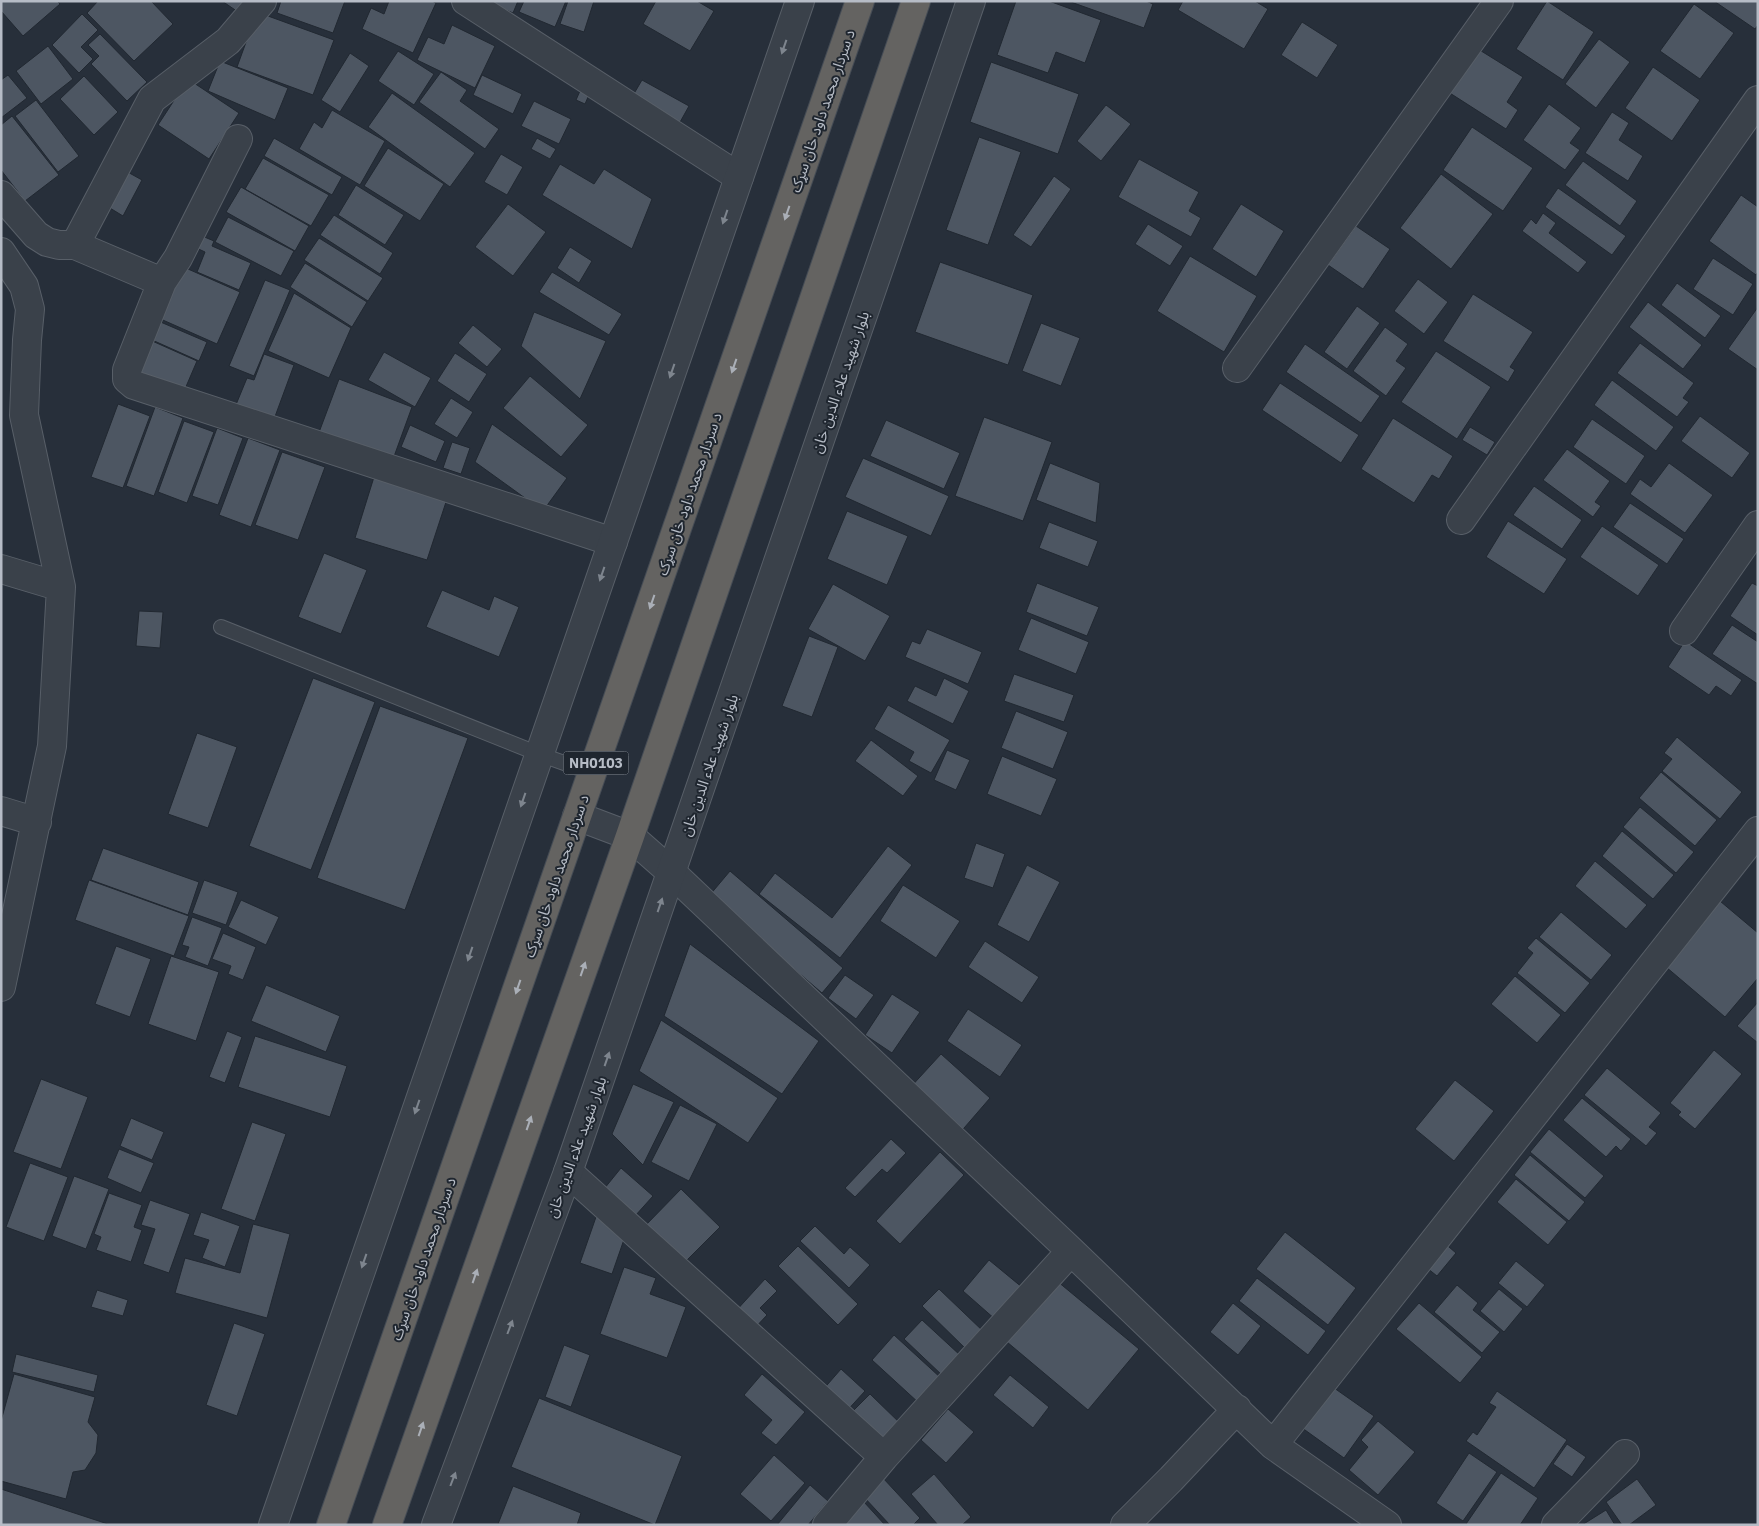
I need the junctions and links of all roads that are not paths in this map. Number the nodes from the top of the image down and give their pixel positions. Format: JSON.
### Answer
{"nodes":[{"id":1,"x":262,"y":1,"type":"edge"},
{"id":2,"x":466,"y":1,"type":"edge"},
{"id":3,"x":800,"y":1,"type":"edge"},
{"id":4,"x":860,"y":1,"type":"edge"},
{"id":5,"x":916,"y":1,"type":"edge"},
{"id":6,"x":971,"y":1,"type":"edge"},
{"id":7,"x":1499,"y":1,"type":"edge"},
{"id":8,"x":1758,"y":100,"type":"edge"},
{"id":9,"x":238,"y":139,"type":"dead end"},
{"id":10,"x":739,"y":177,"type":"junction"},
{"id":11,"x":1,"y":195,"type":"edge"},
{"id":12,"x":75,"y":245,"type":"junction"},
{"id":13,"x":1,"y":252,"type":"edge"},
{"id":14,"x":162,"y":282,"type":"junction"},
{"id":15,"x":1238,"y":368,"type":"dead end"},
{"id":16,"x":1462,"y":520,"type":"dead end"},
{"id":17,"x":1758,"y":525,"type":"edge"},
{"id":18,"x":613,"y":542,"type":"junction"},
{"id":19,"x":1,"y":569,"type":"edge"},
{"id":20,"x":61,"y":587,"type":"junction"},
{"id":21,"x":221,"y":627,"type":"dead end"},
{"id":22,"x":1684,"y":632,"type":"dead end"},
{"id":23,"x":539,"y":754,"type":"junction"},
{"id":24,"x":592,"y":773,"type":"junction"},
{"id":25,"x":1,"y":811,"type":"edge"},
{"id":26,"x":577,"y":816,"type":"junction"},
{"id":27,"x":37,"y":822,"type":"junction"},
{"id":28,"x":1758,"y":831,"type":"edge"},
{"id":29,"x":630,"y":836,"type":"junction"},
{"id":30,"x":672,"y":873,"type":"junction"},
{"id":31,"x":1,"y":987,"type":"edge"},
{"id":32,"x":568,"y":1172,"type":"junction"},
{"id":33,"x":1071,"y":1251,"type":"junction"},
{"id":34,"x":1237,"y":1409,"type":"junction"},
{"id":35,"x":1272,"y":1445,"type":"junction"},
{"id":36,"x":1625,"y":1454,"type":"dead end"},
{"id":37,"x":884,"y":1457,"type":"junction"},
{"id":38,"x":272,"y":1525,"type":"edge"},
{"id":39,"x":331,"y":1525,"type":"edge"},
{"id":40,"x":387,"y":1525,"type":"edge"},
{"id":41,"x":436,"y":1525,"type":"edge"},
{"id":42,"x":827,"y":1525,"type":"edge"},
{"id":43,"x":1125,"y":1525,"type":"edge"},
{"id":44,"x":1387,"y":1525,"type":"edge"},
{"id":45,"x":1556,"y":1525,"type":"edge"}],
"edges":[{"from":1,"to":12,"type":"street"},
{"from":2,"to":10,"type":"street"},
{"from":3,"to":10,"type":"street","one_way":true},
{"from":4,"to":24,"type":"highway","name":"د سردار محمد داود خان سړک","number":"NH0103","one_way":true},
{"from":5,"to":29,"type":"highway","number":"NH0103"},
{"from":6,"to":30,"type":"street","name":"بلوار شهید علاء الدین خان"},
{"from":7,"to":15,"type":"street"},
{"from":8,"to":16,"type":"street"},
{"from":9,"to":14,"type":"street"},
{"from":10,"to":18,"type":"street","one_way":true},
{"from":11,"to":12,"type":"street"},
{"from":12,"to":14,"type":"street"},
{"from":13,"to":20,"type":"street"},
{"from":14,"to":18,"type":"street"},
{"from":17,"to":22,"type":"street"},
{"from":18,"to":23,"type":"street","one_way":true},
{"from":19,"to":20,"type":"street"},
{"from":20,"to":27,"type":"street"},
{"from":21,"to":23,"type":"lane"},
{"from":23,"to":24,"type":"lane"},
{"from":23,"to":38,"type":"street","one_way":true},
{"from":24,"to":26,"type":"highway","name":"د سردار محمد داود خان سړک","number":"NH0103"},
{"from":25,"to":27,"type":"street"},
{"from":26,"to":29,"type":"street"},
{"from":26,"to":39,"type":"highway","name":"د سردار محمد داود خان سړک","number":"NH0103","one_way":true},
{"from":27,"to":31,"type":"street"},
{"from":28,"to":35,"type":"street"},
{"from":29,"to":30,"type":"street"},
{"from":40,"to":29,"type":"highway","number":"NH0103","one_way":true},
{"from":32,"to":30,"type":"street","name":"بلوار شهید علاء الدین خان","one_way":true},
{"from":30,"to":33,"type":"street"},
{"from":32,"to":37,"type":"street"},
{"from":41,"to":32,"type":"street","name":"بلوار شهید علاء الدین خان","one_way":true},
{"from":33,"to":34,"type":"street"},
{"from":33,"to":37,"type":"street"},
{"from":34,"to":35,"type":"street"},
{"from":34,"to":43,"type":"street"},
{"from":35,"to":44,"type":"street"},
{"from":36,"to":45,"type":"street"},
{"from":37,"to":42,"type":"street"}]}
